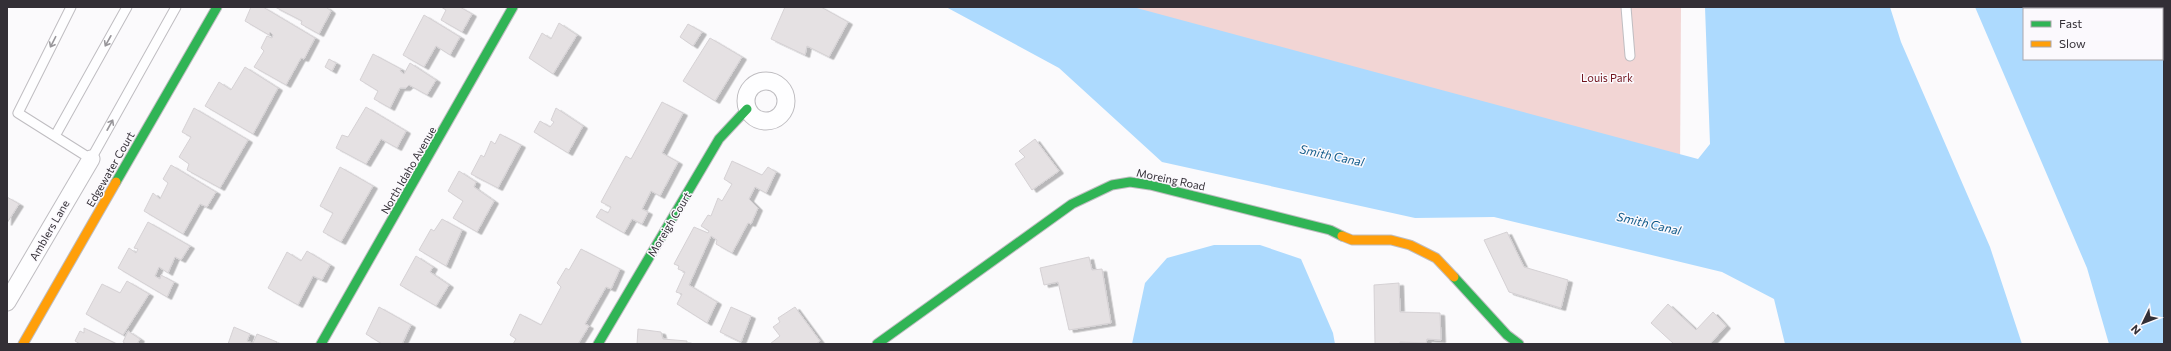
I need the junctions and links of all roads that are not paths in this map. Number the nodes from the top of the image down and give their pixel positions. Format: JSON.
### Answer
{"nodes":[{"id":1,"x":71,"y":7,"type":"edge"},
{"id":2,"x":127,"y":7,"type":"edge"},
{"id":3,"x":176,"y":7,"type":"edge"},
{"id":4,"x":217,"y":7,"type":"edge"},
{"id":5,"x":513,"y":7,"type":"edge"},
{"id":6,"x":1626,"y":7,"type":"edge"},
{"id":7,"x":1630,"y":56,"type":"dead end"},
{"id":8,"x":748,"y":109,"type":"dead end"},
{"id":9,"x":55,"y":136,"type":"junction"},
{"id":10,"x":91,"y":159,"type":"junction"},
{"id":11,"x":7,"y":302,"type":"edge"},
{"id":12,"x":1517,"y":343,"type":"edge"},
{"id":13,"x":24,"y":344,"type":"edge"},
{"id":14,"x":322,"y":344,"type":"edge"},
{"id":15,"x":598,"y":344,"type":"edge"},
{"id":16,"x":877,"y":344,"type":"edge"}],
"edges":[{"from":1,"to":9,"type":"lane","one_way":true},
{"from":2,"to":9,"type":"lane","one_way":true},
{"from":10,"to":3,"type":"lane","one_way":true},
{"from":4,"to":13,"type":"street","name":"Edgewater Court"},
{"from":5,"to":14,"type":"street","name":"North Idaho Avenue"},
{"from":6,"to":7,"type":"lane"},
{"from":8,"to":15,"type":"street","name":"Moreigh Court"},
{"from":9,"to":10,"type":"lane"},
{"from":10,"to":11,"type":"street","name":"Amblers Lane"},
{"from":12,"to":16,"type":"street","name":"Moreing Road"}]}
